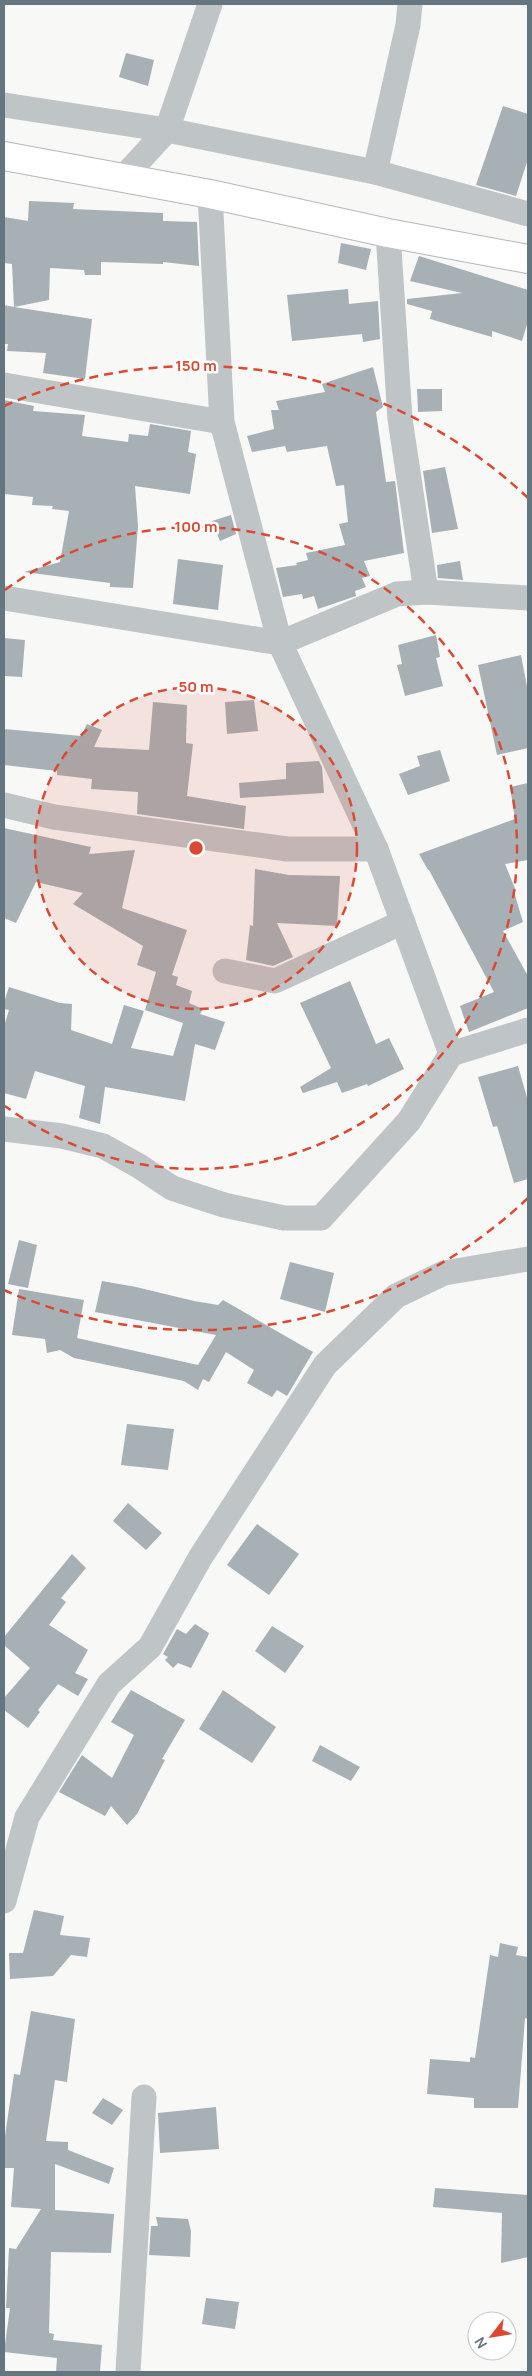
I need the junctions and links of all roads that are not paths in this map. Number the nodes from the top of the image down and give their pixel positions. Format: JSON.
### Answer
{"nodes":[{"id":1,"x":210,"y":4,"type":"edge"},
{"id":2,"x":410,"y":4,"type":"edge"},
{"id":3,"x":4,"y":104,"type":"edge"},
{"id":4,"x":167,"y":130,"type":"junction"},
{"id":5,"x":4,"y":156,"type":"edge"},
{"id":6,"x":375,"y":172,"type":"junction"},
{"id":7,"x":123,"y":178,"type":"junction"},
{"id":8,"x":210,"y":194,"type":"junction"},
{"id":9,"x":528,"y":214,"type":"edge"},
{"id":10,"x":388,"y":233,"type":"junction"},
{"id":11,"x":528,"y":259,"type":"edge"},
{"id":12,"x":4,"y":386,"type":"edge"},
{"id":13,"x":222,"y":422,"type":"junction"},
{"id":14,"x":426,"y":592,"type":"junction"},
{"id":15,"x":4,"y":598,"type":"edge"},
{"id":16,"x":528,"y":598,"type":"edge"},
{"id":17,"x":280,"y":643,"type":"junction"},
{"id":18,"x":4,"y":805,"type":"edge"},
{"id":19,"x":376,"y":849,"type":"junction"},
{"id":20,"x":403,"y":922,"type":"junction"},
{"id":21,"x":225,"y":970,"type":"dead end"},
{"id":22,"x":528,"y":1030,"type":"edge"},
{"id":23,"x":451,"y":1054,"type":"junction"},
{"id":24,"x":4,"y":1129,"type":"edge"},
{"id":25,"x":528,"y":1259,"type":"edge"},
{"id":26,"x":4,"y":1901,"type":"edge"},
{"id":27,"x":144,"y":2097,"type":"dead end"},
{"id":28,"x":128,"y":2372,"type":"edge"}],
"edges":[{"from":1,"to":4,"type":"street"},
{"from":2,"to":6,"type":"street"},
{"from":3,"to":4,"type":"street"},
{"from":4,"to":6,"type":"street"},
{"from":4,"to":7,"type":"street"},
{"from":5,"to":7,"type":"highway"},
{"from":6,"to":9,"type":"street"},
{"from":7,"to":8,"type":"highway"},
{"from":8,"to":10,"type":"highway"},
{"from":8,"to":13,"type":"street"},
{"from":10,"to":11,"type":"highway"},
{"from":10,"to":14,"type":"street"},
{"from":12,"to":13,"type":"street"},
{"from":13,"to":17,"type":"street"},
{"from":14,"to":16,"type":"street"},
{"from":14,"to":17,"type":"street"},
{"from":15,"to":17,"type":"street"},
{"from":17,"to":19,"type":"street"},
{"from":18,"to":19,"type":"street"},
{"from":19,"to":20,"type":"street"},
{"from":20,"to":21,"type":"street"},
{"from":20,"to":23,"type":"street"},
{"from":22,"to":23,"type":"street"},
{"from":23,"to":24,"type":"street"},
{"from":25,"to":26,"type":"street"},
{"from":27,"to":28,"type":"street"}]}
